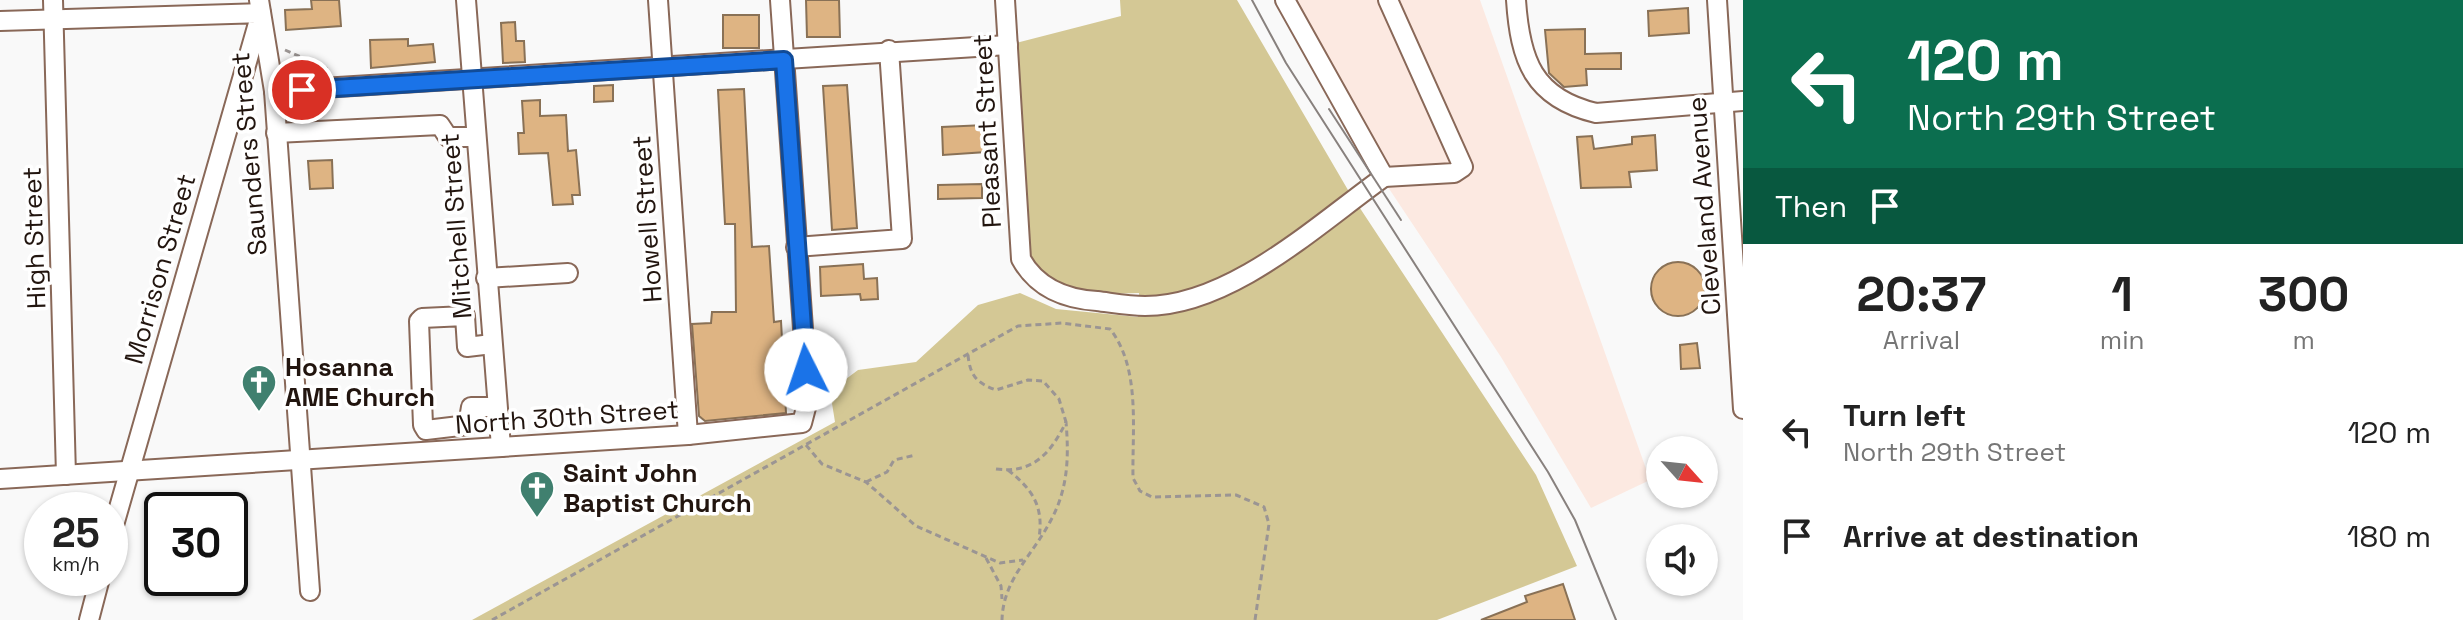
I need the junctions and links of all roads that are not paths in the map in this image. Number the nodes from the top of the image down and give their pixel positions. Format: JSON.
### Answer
{"nodes":[{"id":1,"x":53,"y":0,"type":"edge"},
{"id":2,"x":466,"y":0,"type":"edge"},
{"id":3,"x":658,"y":0,"type":"edge"},
{"id":4,"x":780,"y":0,"type":"edge"},
{"id":5,"x":1005,"y":0,"type":"edge"},
{"id":6,"x":1285,"y":0,"type":"edge"},
{"id":7,"x":1388,"y":0,"type":"edge"},
{"id":8,"x":1516,"y":0,"type":"edge"},
{"id":9,"x":1717,"y":0,"type":"edge"},
{"id":10,"x":260,"y":7,"type":"edge"},
{"id":11,"x":54,"y":20,"type":"junction"},
{"id":12,"x":0,"y":21,"type":"edge"},
{"id":13,"x":1008,"y":45,"type":"junction"},
{"id":14,"x":889,"y":50,"type":"junction"},
{"id":15,"x":784,"y":60,"type":"junction"},
{"id":16,"x":662,"y":66,"type":"junction"},
{"id":17,"x":472,"y":81,"type":"junction"},
{"id":18,"x":274,"y":91,"type":"junction"},
{"id":19,"x":1743,"y":101,"type":"edge"},
{"id":20,"x":1723,"y":103,"type":"junction"},
{"id":21,"x":276,"y":133,"type":"junction"},
{"id":22,"x":475,"y":137,"type":"junction"},
{"id":23,"x":1384,"y":177,"type":"junction"},
{"id":24,"x":796,"y":247,"type":"junction"},
{"id":25,"x":568,"y":273,"type":"dead end"},
{"id":26,"x":486,"y":278,"type":"junction"},
{"id":27,"x":492,"y":344,"type":"junction"},
{"id":28,"x":497,"y":407,"type":"junction"},
{"id":29,"x":1743,"y":409,"type":"edge"},
{"id":30,"x":688,"y":435,"type":"junction"},
{"id":31,"x":501,"y":447,"type":"junction"},
{"id":32,"x":299,"y":461,"type":"junction"},
{"id":33,"x":128,"y":469,"type":"junction"},
{"id":34,"x":66,"y":475,"type":"junction"},
{"id":35,"x":0,"y":479,"type":"edge"},
{"id":36,"x":122,"y":492,"type":"edge"},
{"id":37,"x":310,"y":591,"type":"dead end"},
{"id":38,"x":95,"y":596,"type":"edge"},
{"id":39,"x":89,"y":620,"type":"edge"}],
"edges":[{"from":1,"to":11,"type":"street","name":"High Street"},
{"from":2,"to":17,"type":"street","name":"Mitchell Street"},
{"from":3,"to":16,"type":"street","name":"Howell Street"},
{"from":4,"to":15,"type":"street"},
{"from":5,"to":13,"type":"street","name":"Pleasant Street"},
{"from":6,"to":23,"type":"street"},
{"from":7,"to":23,"type":"street"},
{"from":8,"to":20,"type":"street"},
{"from":9,"to":20,"type":"street","name":"Cleveland Avenue"},
{"from":10,"to":11,"type":"street"},
{"from":10,"to":18,"type":"street","name":"Saunders Street"},
{"from":10,"to":33,"type":"street","name":"Morrison Street"},
{"from":11,"to":12,"type":"street"},
{"from":11,"to":34,"type":"street","name":"High Street"},
{"from":13,"to":14,"type":"street"},
{"from":13,"to":23,"type":"street","name":"Pleasant Street"},
{"from":14,"to":15,"type":"street"},
{"from":14,"to":24,"type":"street"},
{"from":15,"to":16,"type":"street"},
{"from":15,"to":24,"type":"street"},
{"from":16,"to":17,"type":"street"},
{"from":16,"to":30,"type":"street","name":"Howell Street"},
{"from":17,"to":18,"type":"street"},
{"from":17,"to":22,"type":"street","name":"Mitchell Street"},
{"from":18,"to":21,"type":"street","name":"Saunders Street"},
{"from":19,"to":20,"type":"street"},
{"from":20,"to":29,"type":"street","name":"Cleveland Avenue"},
{"from":21,"to":22,"type":"street"},
{"from":21,"to":32,"type":"street","name":"Saunders Street"},
{"from":22,"to":26,"type":"street","name":"Mitchell Street"},
{"from":24,"to":30,"type":"street","name":"North 30th Street"},
{"from":25,"to":26,"type":"street"},
{"from":26,"to":27,"type":"street","name":"Mitchell Street"},
{"from":27,"to":28,"type":"street","name":"Mitchell Street"},
{"from":27,"to":28,"type":"street"},
{"from":28,"to":31,"type":"street","name":"Mitchell Street"},
{"from":30,"to":31,"type":"street","name":"North 30th Street"},
{"from":31,"to":32,"type":"street","name":"North 30th Street"},
{"from":32,"to":33,"type":"street","name":"North 30th Street"},
{"from":32,"to":37,"type":"street","name":"Saunders Street"},
{"from":33,"to":34,"type":"street","name":"North 30th Street"},
{"from":33,"to":36,"type":"street","name":"Morrison Street"},
{"from":34,"to":35,"type":"street","name":"North 30th Street"},
{"from":38,"to":39,"type":"street"}]}
